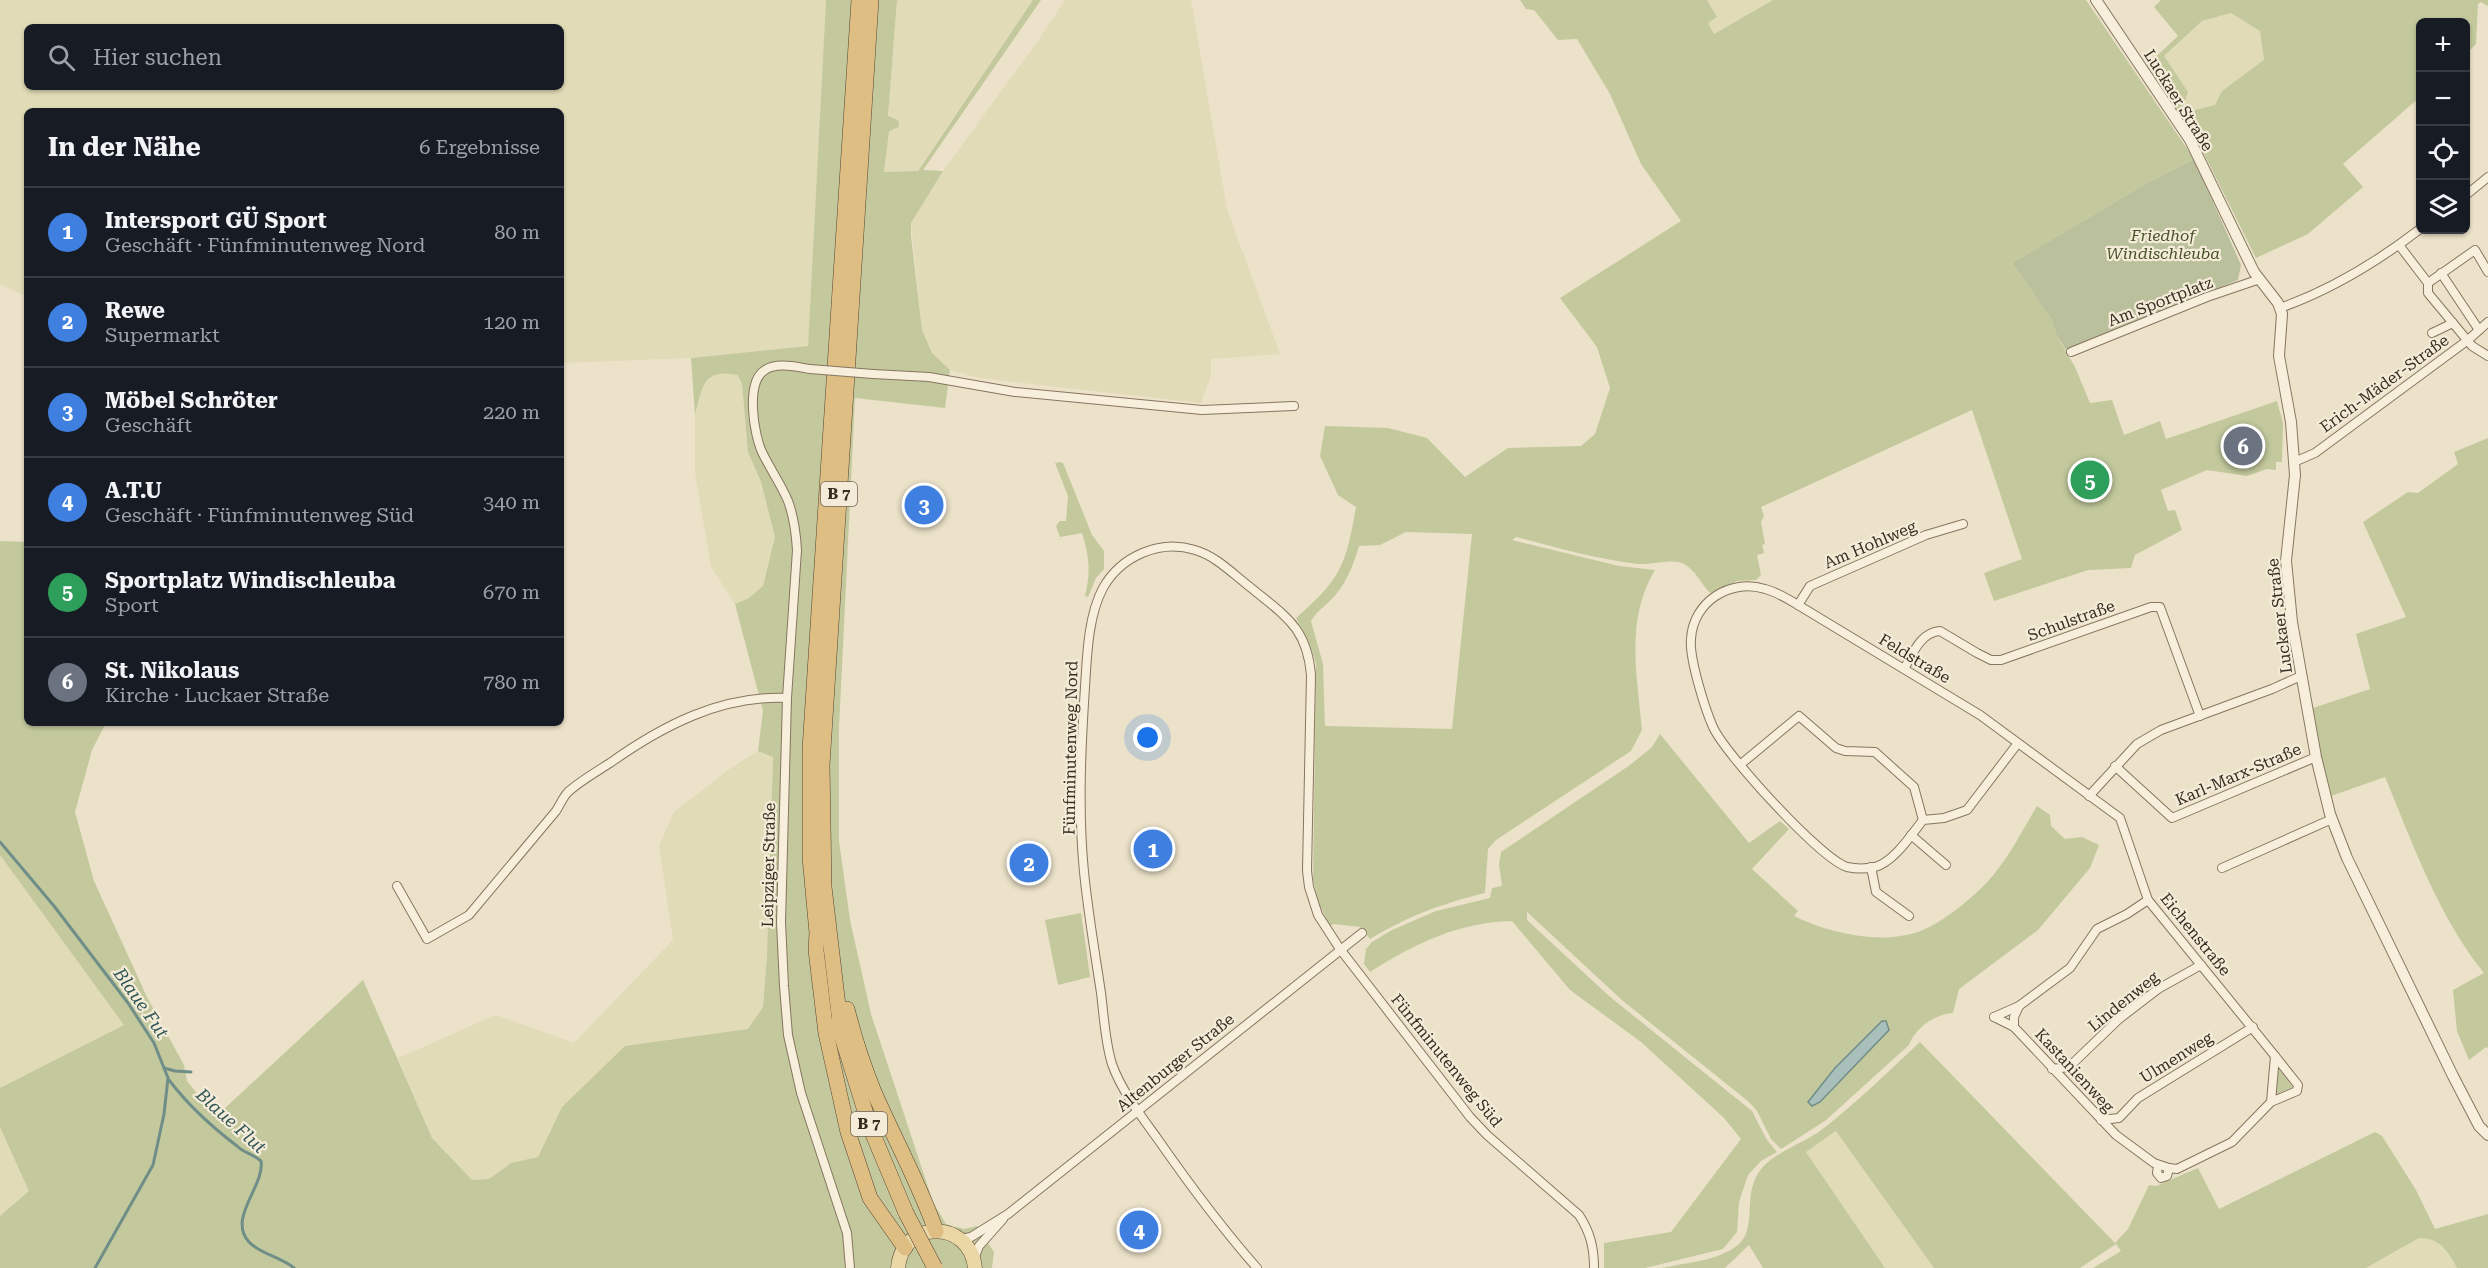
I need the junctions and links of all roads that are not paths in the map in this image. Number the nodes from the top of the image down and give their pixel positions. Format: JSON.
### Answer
{"nodes":[{"id":1,"x":859,"y":0,"type":"edge"},
{"id":2,"x":871,"y":0,"type":"edge"},
{"id":3,"x":2096,"y":0,"type":"edge"},
{"id":4,"x":2488,"y":177,"type":"edge"},
{"id":5,"x":2470,"y":192,"type":"edge"},
{"id":6,"x":2416,"y":233,"type":"edge"},
{"id":7,"x":2399,"y":245,"type":"junction"},
{"id":8,"x":2488,"y":272,"type":"edge"},
{"id":9,"x":2441,"y":273,"type":"junction"},
{"id":10,"x":2260,"y":279,"type":"junction"},
{"id":11,"x":2428,"y":283,"type":"junction"},
{"id":12,"x":2280,"y":308,"type":"junction"},
{"id":13,"x":2488,"y":322,"type":"edge"},
{"id":14,"x":2453,"y":323,"type":"junction"},
{"id":15,"x":2479,"y":330,"type":"junction"},
{"id":16,"x":2432,"y":333,"type":"dead end"},
{"id":17,"x":2468,"y":340,"type":"junction"},
{"id":18,"x":2072,"y":352,"type":"dead end"},
{"id":19,"x":2488,"y":356,"type":"edge"},
{"id":20,"x":1294,"y":406,"type":"dead end"},
{"id":21,"x":2294,"y":462,"type":"junction"},
{"id":22,"x":1963,"y":524,"type":"dead end"},
{"id":23,"x":1798,"y":605,"type":"junction"},
{"id":24,"x":1904,"y":669,"type":"junction"},
{"id":25,"x":2301,"y":676,"type":"junction"},
{"id":26,"x":787,"y":698,"type":"junction"},
{"id":27,"x":2200,"y":716,"type":"junction"},
{"id":28,"x":2018,"y":743,"type":"junction"},
{"id":29,"x":2316,"y":757,"type":"junction"},
{"id":30,"x":1741,"y":764,"type":"junction"},
{"id":31,"x":2115,"y":766,"type":"junction"},
{"id":32,"x":2089,"y":796,"type":"junction"},
{"id":33,"x":2332,"y":819,"type":"junction"},
{"id":34,"x":1923,"y":820,"type":"junction"},
{"id":35,"x":1911,"y":835,"type":"junction"},
{"id":36,"x":1946,"y":865,"type":"dead end"},
{"id":37,"x":1871,"y":867,"type":"junction"},
{"id":38,"x":2222,"y":868,"type":"dead end"},
{"id":39,"x":397,"y":886,"type":"dead end"},
{"id":40,"x":2148,"y":900,"type":"junction"},
{"id":41,"x":1909,"y":916,"type":"dead end"},
{"id":42,"x":817,"y":933,"type":"junction"},
{"id":43,"x":1362,"y":933,"type":"dead end"},
{"id":44,"x":1340,"y":950,"type":"junction"},
{"id":45,"x":2201,"y":964,"type":"junction"},
{"id":46,"x":837,"y":988,"type":"junction"},
{"id":47,"x":2019,"y":1006,"type":"junction"},
{"id":48,"x":2014,"y":1027,"type":"junction"},
{"id":49,"x":2253,"y":1028,"type":"junction"},
{"id":50,"x":841,"y":1031,"type":"junction"},
{"id":51,"x":2275,"y":1056,"type":"junction"},
{"id":52,"x":2069,"y":1067,"type":"junction"},
{"id":53,"x":2052,"y":1069,"type":"junction"},
{"id":54,"x":2066,"y":1084,"type":"junction"},
{"id":55,"x":2271,"y":1102,"type":"junction"},
{"id":56,"x":1138,"y":1111,"type":"junction"},
{"id":57,"x":2119,"y":1118,"type":"junction"},
{"id":58,"x":2101,"y":1120,"type":"junction"},
{"id":59,"x":2116,"y":1135,"type":"junction"},
{"id":60,"x":2488,"y":1135,"type":"edge"},
{"id":61,"x":1008,"y":1214,"type":"junction"},
{"id":62,"x":936,"y":1231,"type":"junction"},
{"id":63,"x":960,"y":1239,"type":"junction"},
{"id":64,"x":905,"y":1248,"type":"junction"},
{"id":65,"x":975,"y":1264,"type":"edge"},
{"id":66,"x":850,"y":1268,"type":"edge"},
{"id":67,"x":898,"y":1268,"type":"edge"},
{"id":68,"x":935,"y":1268,"type":"edge"},
{"id":69,"x":1257,"y":1268,"type":"edge"},
{"id":70,"x":1594,"y":1268,"type":"edge"}],
"edges":[{"from":1,"to":42,"type":"highway","number":"B 7"},
{"from":2,"to":46,"type":"highway","number":"B 7"},
{"from":3,"to":10,"type":"street","name":"Luckaer Straße"},
{"from":4,"to":5,"type":"street"},
{"from":6,"to":7,"type":"street"},
{"from":7,"to":11,"type":"street"},
{"from":7,"to":12,"type":"street"},
{"from":8,"to":9,"type":"street"},
{"from":9,"to":11,"type":"street"},
{"from":9,"to":15,"type":"street"},
{"from":10,"to":12,"type":"street","name":"Luckaer Straße"},
{"from":10,"to":18,"type":"street","name":"Am Sportplatz"},
{"from":11,"to":14,"type":"street"},
{"from":12,"to":21,"type":"street","name":"Luckaer Straße"},
{"from":13,"to":15,"type":"street","name":"Erich-Mäder-Straße"},
{"from":14,"to":16,"type":"street"},
{"from":14,"to":17,"type":"street"},
{"from":15,"to":17,"type":"street","name":"Erich-Mäder-Straße"},
{"from":17,"to":19,"type":"street"},
{"from":17,"to":21,"type":"street","name":"Erich-Mäder-Straße"},
{"from":20,"to":26,"type":"street","name":"Leipziger Straße","bridge":true},
{"from":21,"to":25,"type":"street","name":"Luckaer Straße"},
{"from":22,"to":23,"type":"street","name":"Am Hohlweg"},
{"from":23,"to":24,"type":"street","name":"Feldstraße"},
{"from":23,"to":30,"type":"street","name":"Feldstraße"},
{"from":24,"to":27,"type":"street","name":"Schulstraße"},
{"from":24,"to":28,"type":"street","name":"Feldstraße"},
{"from":25,"to":27,"type":"street"},
{"from":25,"to":29,"type":"street","name":"Luckaer Straße"},
{"from":26,"to":39,"type":"street"},
{"from":26,"to":66,"type":"street","name":"Leipziger Straße"},
{"from":27,"to":31,"type":"street"},
{"from":28,"to":32,"type":"street","name":"Feldstraße"},
{"from":28,"to":34,"type":"street"},
{"from":29,"to":31,"type":"street","name":"Karl-Marx-Straße"},
{"from":29,"to":33,"type":"street","name":"Luckaer Straße"},
{"from":30,"to":34,"type":"street"},
{"from":30,"to":37,"type":"street"},
{"from":31,"to":32,"type":"street"},
{"from":32,"to":40,"type":"street","name":"Eichenstraße"},
{"from":33,"to":38,"type":"street"},
{"from":33,"to":60,"type":"street","name":"Luckaer Straße"},
{"from":34,"to":35,"type":"street"},
{"from":35,"to":36,"type":"street"},
{"from":35,"to":37,"type":"street"},
{"from":37,"to":41,"type":"street"},
{"from":40,"to":45,"type":"street","name":"Eichenstraße"},
{"from":40,"to":47,"type":"street"},
{"from":42,"to":50,"type":"highway","number":"B 7"},
{"from":42,"to":64,"type":"highway"},
{"from":43,"to":44,"type":"street","name":"Altenburger Straße"},
{"from":44,"to":56,"type":"street","name":"Altenburger Straße"},
{"from":44,"to":56,"type":"street","name":"Fünfminutenweg Nord"},
{"from":44,"to":70,"type":"street","name":"Fünfminutenweg Süd"},
{"from":45,"to":49,"type":"street","name":"Eichenstraße"},
{"from":45,"to":52,"type":"street","name":"Lindenweg"},
{"from":46,"to":50,"type":"highway","number":"B 7"},
{"from":46,"to":62,"type":"highway"},
{"from":47,"to":48,"type":"street"},
{"from":47,"to":48,"type":"street","name":"Kastanienweg"},
{"from":48,"to":53,"type":"street","name":"Kastanienweg"},
{"from":49,"to":51,"type":"street","name":"Eichenstraße"},
{"from":49,"to":57,"type":"street","name":"Ulmenweg"},
{"from":50,"to":68,"type":"highway","number":"B 7","bridge":true},
{"from":51,"to":55,"type":"street"},
{"from":51,"to":55,"type":"street","name":"Eichenstraße"},
{"from":52,"to":53,"type":"street"},
{"from":52,"to":54,"type":"street"},
{"from":53,"to":54,"type":"street","name":"Kastanienweg"},
{"from":54,"to":58,"type":"street","name":"Kastanienweg"},
{"from":55,"to":59,"type":"street","name":"Kastanienweg"},
{"from":56,"to":61,"type":"street","name":"Altenburger Straße"},
{"from":56,"to":69,"type":"street"},
{"from":57,"to":58,"type":"street"},
{"from":57,"to":59,"type":"street"},
{"from":58,"to":59,"type":"street","name":"Kastanienweg"},
{"from":61,"to":63,"type":"street","name":"Altenburger Straße"},
{"from":61,"to":65,"type":"street","name":"Altenburger Straße"},
{"from":62,"to":63,"type":"main road"},
{"from":62,"to":64,"type":"main road"},
{"from":63,"to":65,"type":"main road"},
{"from":64,"to":67,"type":"main road"}]}
